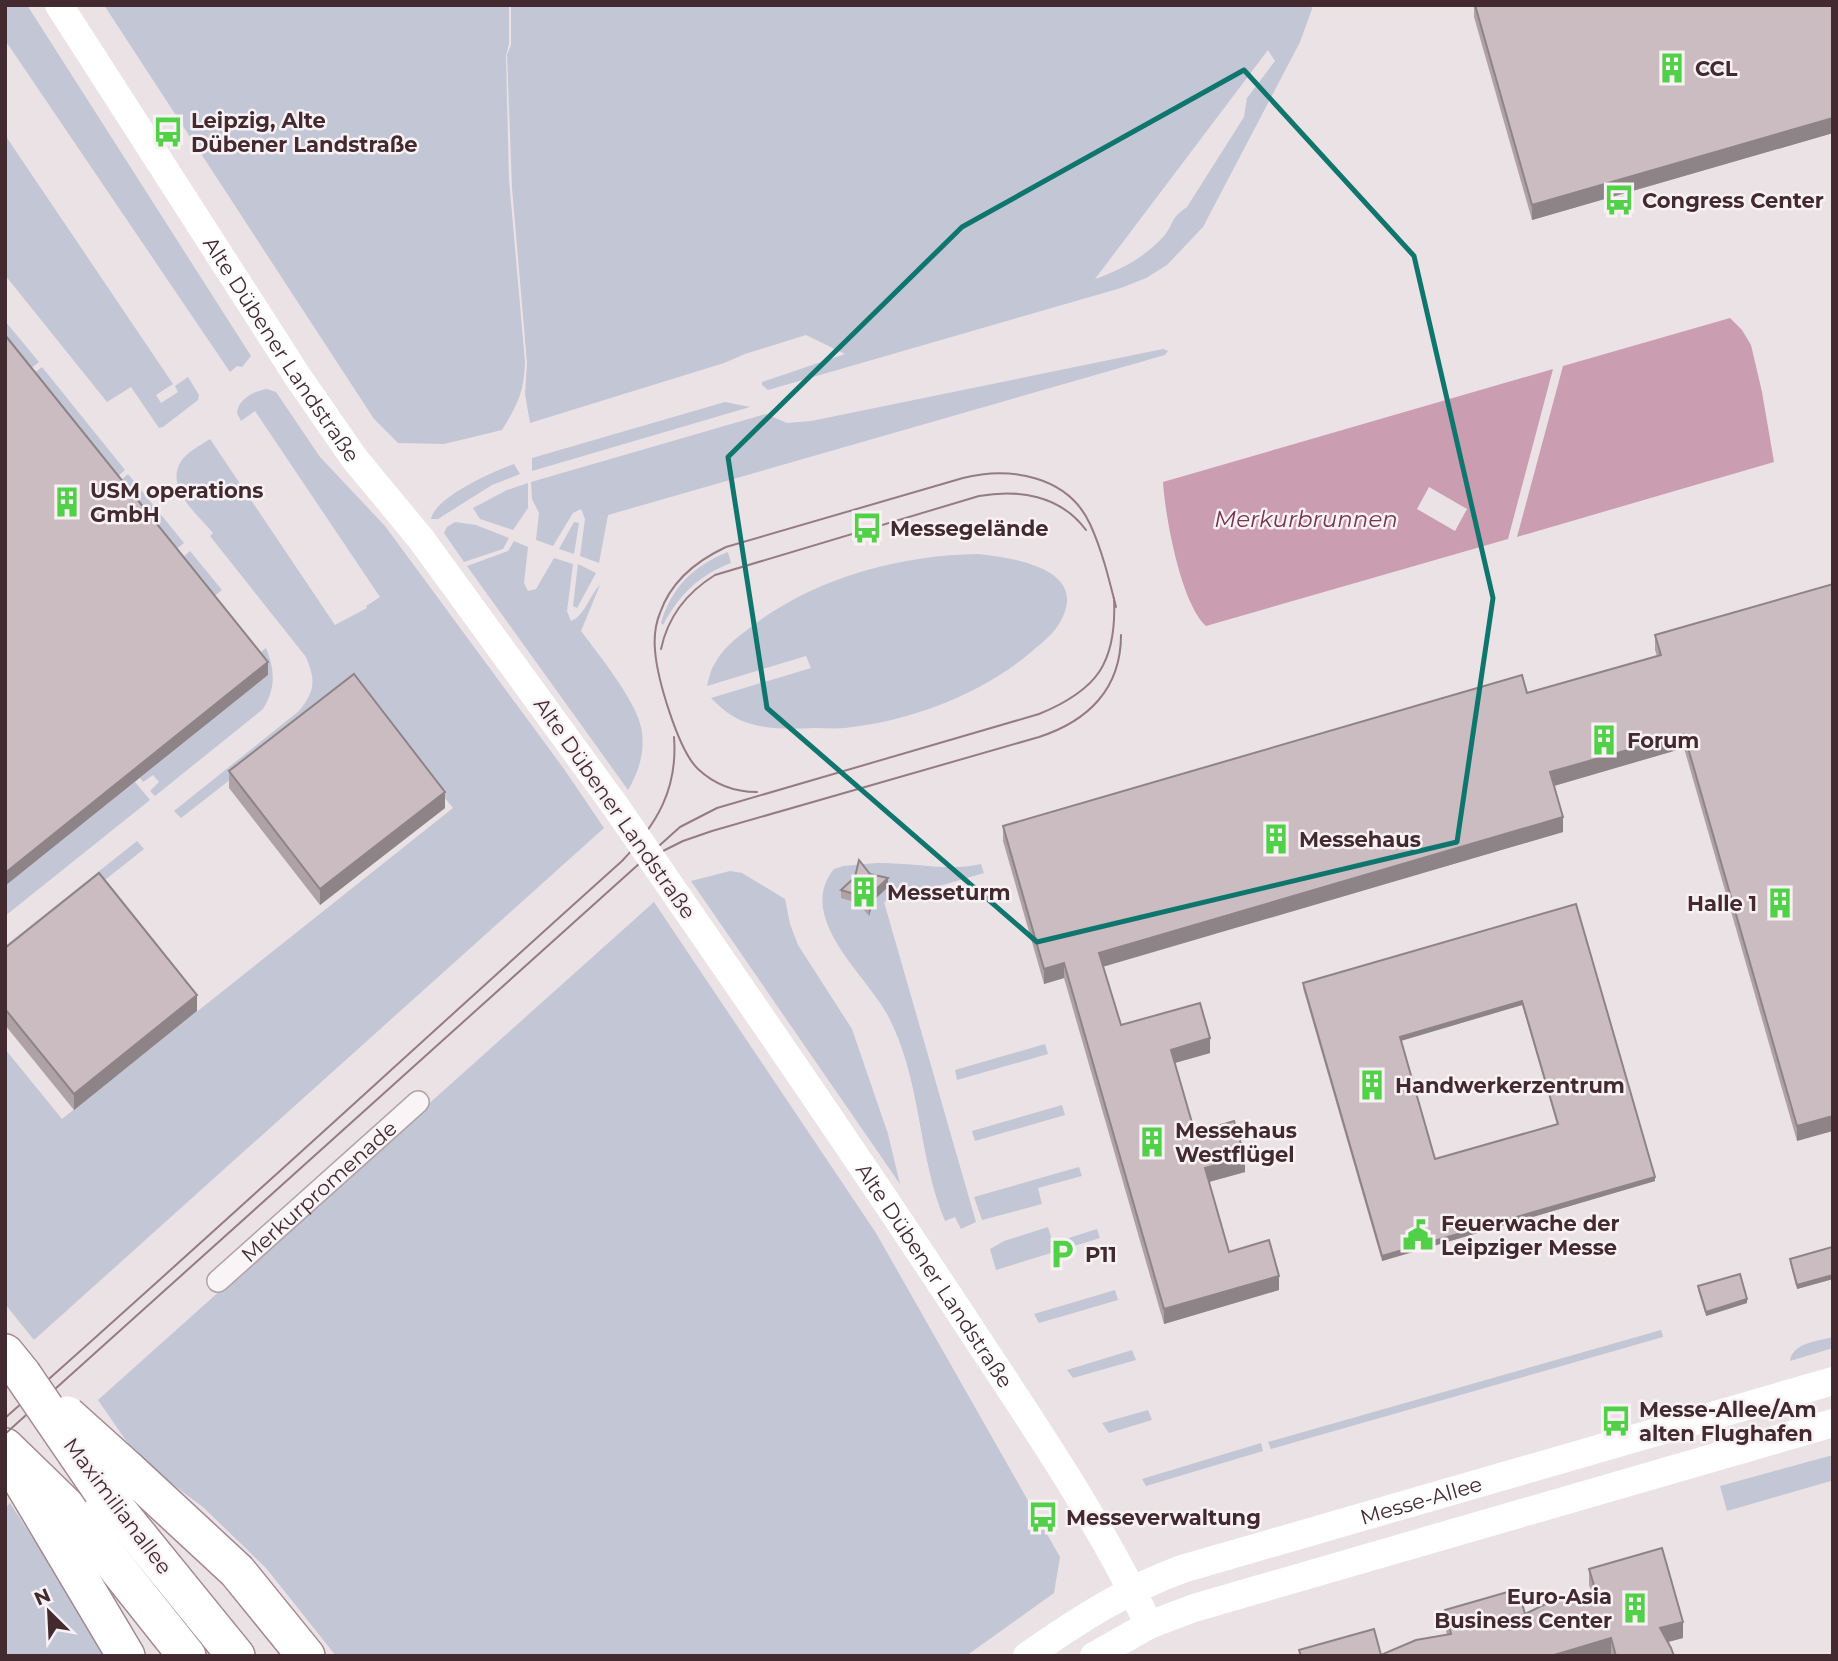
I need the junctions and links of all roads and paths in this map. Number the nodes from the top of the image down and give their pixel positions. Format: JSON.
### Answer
{"nodes":[{"id":1,"x":60,"y":5,"type":"edge"},
{"id":2,"x":418,"y":1102,"type":"dead end"},
{"id":3,"x":218,"y":1281,"type":"dead end"},
{"id":4,"x":14,"y":1364,"type":"edge"},
{"id":5,"x":1833,"y":1381,"type":"edge"},
{"id":6,"x":1833,"y":1423,"type":"edge"},
{"id":7,"x":5,"y":1447,"type":"edge"},
{"id":8,"x":5,"y":1453,"type":"edge"},
{"id":9,"x":114,"y":1480,"type":"junction"},
{"id":10,"x":64,"y":1525,"type":"junction"},
{"id":11,"x":1132,"y":1589,"type":"junction"},
{"id":12,"x":1149,"y":1625,"type":"junction"},
{"id":13,"x":126,"y":1656,"type":"edge"},
{"id":14,"x":187,"y":1656,"type":"edge"},
{"id":15,"x":236,"y":1656,"type":"edge"},
{"id":16,"x":306,"y":1656,"type":"edge"},
{"id":17,"x":1027,"y":1656,"type":"edge"},
{"id":18,"x":1094,"y":1656,"type":"edge"}],
"edges":[{"from":1,"to":11,"type":"street","name":"Alte Dübener Landstraße","bridge":true},
{"from":2,"to":3,"type":"street","name":"Merkurpromenade"},
{"from":4,"to":9,"type":"highway","name":"Maximilianallee","bridge":true},
{"from":5,"to":11,"type":"street","name":"Messe-Allee"},
{"from":6,"to":12,"type":"street","name":"Messe-Allee"},
{"from":7,"to":10,"type":"highway","name":"Maximilianallee"},
{"from":8,"to":10,"type":"highway"},
{"from":9,"to":15,"type":"highway","name":"Maximilianallee"},
{"from":9,"to":16,"type":"highway"},
{"from":10,"to":13,"type":"highway"},
{"from":10,"to":14,"type":"highway","name":"Maximilianallee"},
{"from":11,"to":12,"type":"street","name":"Alte Dübener Landstraße"},
{"from":11,"to":17,"type":"street","name":"Messe-Allee"},
{"from":12,"to":18,"type":"street","name":"Messe-Allee"}]}
